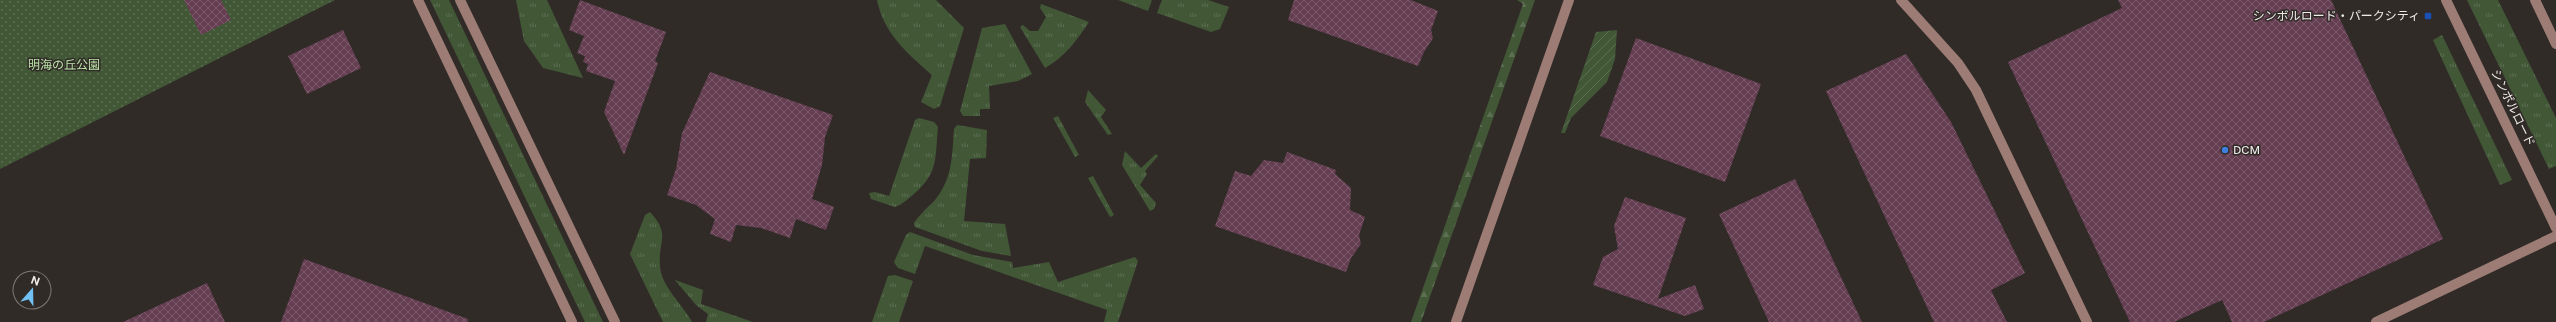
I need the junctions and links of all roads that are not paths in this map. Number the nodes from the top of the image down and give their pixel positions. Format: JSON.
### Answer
{"nodes":[{"id":1,"x":418,"y":0,"type":"edge"},
{"id":2,"x":460,"y":0,"type":"edge"},
{"id":3,"x":1569,"y":0,"type":"edge"},
{"id":4,"x":1901,"y":0,"type":"edge"},
{"id":5,"x":2446,"y":0,"type":"edge"},
{"id":6,"x":2535,"y":0,"type":"edge"},
{"id":7,"x":2556,"y":44,"type":"edge"},
{"id":8,"x":2556,"y":228,"type":"edge"},
{"id":9,"x":2556,"y":236,"type":"edge"},
{"id":10,"x":572,"y":322,"type":"edge"},
{"id":11,"x":615,"y":322,"type":"edge"},
{"id":12,"x":1456,"y":322,"type":"edge"},
{"id":13,"x":2087,"y":322,"type":"edge"},
{"id":14,"x":2376,"y":322,"type":"edge"}],
"edges":[{"from":1,"to":10,"type":"street"},
{"from":2,"to":11,"type":"street"},
{"from":3,"to":12,"type":"street"},
{"from":4,"to":13,"type":"street"},
{"from":5,"to":8,"type":"street","name":"シンボルロード"},
{"from":6,"to":7,"type":"street"},
{"from":9,"to":14,"type":"street"}]}
